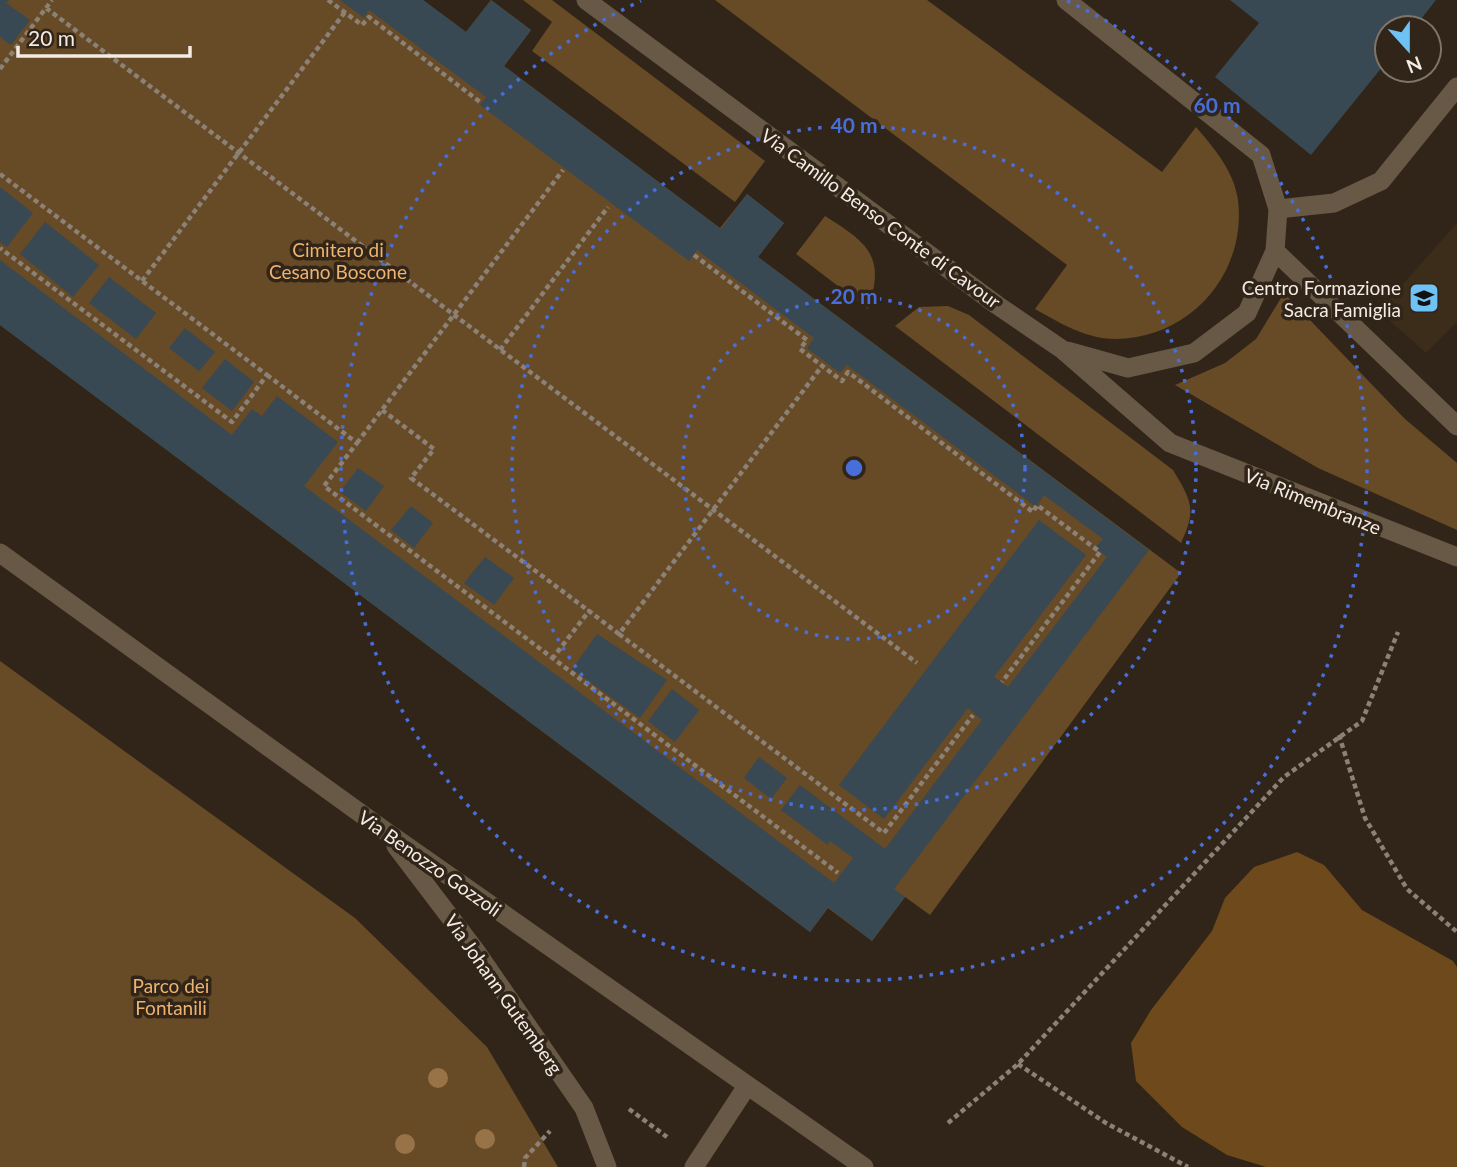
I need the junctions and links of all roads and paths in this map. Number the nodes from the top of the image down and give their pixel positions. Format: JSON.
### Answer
{"nodes":[{"id":1,"x":52,"y":0,"type":"edge"},
{"id":2,"x":328,"y":0,"type":"edge"},
{"id":3,"x":586,"y":0,"type":"edge"},
{"id":4,"x":1066,"y":0,"type":"edge"},
{"id":5,"x":46,"y":8,"type":"junction"},
{"id":6,"x":345,"y":12,"type":"junction"},
{"id":7,"x":0,"y":69,"type":"edge"},
{"id":8,"x":1457,"y":88,"type":"edge"},
{"id":9,"x":480,"y":102,"type":"dead end"},
{"id":10,"x":239,"y":153,"type":"junction"},
{"id":11,"x":563,"y":170,"type":"dead end"},
{"id":12,"x":0,"y":174,"type":"edge"},
{"id":13,"x":608,"y":207,"type":"dead end"},
{"id":14,"x":1278,"y":209,"type":"junction"},
{"id":15,"x":0,"y":248,"type":"edge"},
{"id":16,"x":1275,"y":251,"type":"junction"},
{"id":17,"x":694,"y":255,"type":"dead end"},
{"id":18,"x":142,"y":281,"type":"junction"},
{"id":19,"x":453,"y":315,"type":"junction"},
{"id":20,"x":500,"y":350,"type":"junction"},
{"id":21,"x":1063,"y":350,"type":"junction"},
{"id":22,"x":822,"y":366,"type":"junction"},
{"id":23,"x":267,"y":375,"type":"junction"},
{"id":24,"x":382,"y":410,"type":"junction"},
{"id":25,"x":1457,"y":426,"type":"edge"},
{"id":26,"x":357,"y":443,"type":"junction"},
{"id":27,"x":1170,"y":443,"type":"joint"},
{"id":28,"x":712,"y":510,"type":"junction"},
{"id":29,"x":0,"y":553,"type":"edge"},
{"id":30,"x":1457,"y":557,"type":"edge"},
{"id":31,"x":589,"y":611,"type":"junction"},
{"id":32,"x":1398,"y":632,"type":"dead end"},
{"id":33,"x":619,"y":634,"type":"junction"},
{"id":34,"x":552,"y":659,"type":"junction"},
{"id":35,"x":917,"y":663,"type":"dead end"},
{"id":36,"x":1002,"y":682,"type":"dead end"},
{"id":37,"x":973,"y":715,"type":"dead end"},
{"id":38,"x":1339,"y":734,"type":"junction"},
{"id":39,"x":385,"y":831,"type":"junction"},
{"id":40,"x":838,"y":873,"type":"dead end"},
{"id":41,"x":1457,"y":932,"type":"edge"},
{"id":42,"x":1018,"y":1064,"type":"junction"},
{"id":43,"x":747,"y":1086,"type":"junction"},
{"id":44,"x":625,"y":1107,"type":"dead end"},
{"id":45,"x":948,"y":1123,"type":"dead end"},
{"id":46,"x":553,"y":1128,"type":"dead end"},
{"id":47,"x":676,"y":1144,"type":"dead end"},
{"id":48,"x":524,"y":1167,"type":"edge"},
{"id":49,"x":607,"y":1167,"type":"edge"},
{"id":50,"x":694,"y":1167,"type":"edge"},
{"id":51,"x":864,"y":1167,"type":"edge"},
{"id":52,"x":1188,"y":1167,"type":"edge"}],
"edges":[{"from":1,"to":5,"type":"path"},
{"from":2,"to":6,"type":"path"},
{"from":3,"to":21,"type":"street","name":"Via Camillo Benso Conte di Cavour"},
{"from":4,"to":14,"type":"street"},
{"from":5,"to":7,"type":"path"},
{"from":5,"to":10,"type":"path"},
{"from":6,"to":9,"type":"path"},
{"from":6,"to":10,"type":"path"},
{"from":8,"to":14,"type":"street"},
{"from":10,"to":18,"type":"path"},
{"from":10,"to":19,"type":"path"},
{"from":11,"to":19,"type":"path"},
{"from":12,"to":18,"type":"path"},
{"from":13,"to":20,"type":"path"},
{"from":14,"to":16,"type":"street"},
{"from":15,"to":23,"type":"path"},
{"from":16,"to":21,"type":"street"},
{"from":16,"to":25,"type":"street"},
{"from":17,"to":22,"type":"path"},
{"from":18,"to":23,"type":"path"},
{"from":19,"to":20,"type":"path"},
{"from":19,"to":24,"type":"path"},
{"from":20,"to":28,"type":"path"},
{"from":21,"to":27,"type":"street","name":"Via Camillo Benso Conte di Cavour"},
{"from":22,"to":28,"type":"path"},
{"from":22,"to":36,"type":"path"},
{"from":23,"to":26,"type":"path"},
{"from":24,"to":26,"type":"path"},
{"from":24,"to":31,"type":"path"},
{"from":26,"to":34,"type":"path"},
{"from":27,"to":30,"type":"street","name":"Via Rimembranze"},
{"from":28,"to":33,"type":"path"},
{"from":28,"to":35,"type":"path"},
{"from":29,"to":39,"type":"street","name":"Via Benozzo Gozzoli"},
{"from":31,"to":33,"type":"path"},
{"from":31,"to":34,"type":"path"},
{"from":32,"to":38,"type":"path"},
{"from":33,"to":37,"type":"path"},
{"from":34,"to":40,"type":"path"},
{"from":38,"to":41,"type":"path"},
{"from":38,"to":42,"type":"path"},
{"from":39,"to":43,"type":"street","name":"Via Benozzo Gozzoli"},
{"from":39,"to":49,"type":"street","name":"Via Johann Gutemberg"},
{"from":42,"to":45,"type":"path"},
{"from":42,"to":52,"type":"path"},
{"from":43,"to":50,"type":"street"},
{"from":43,"to":51,"type":"street","name":"Via Benozzo Gozzoli"},
{"from":44,"to":47,"type":"path"},
{"from":46,"to":48,"type":"path"}]}
